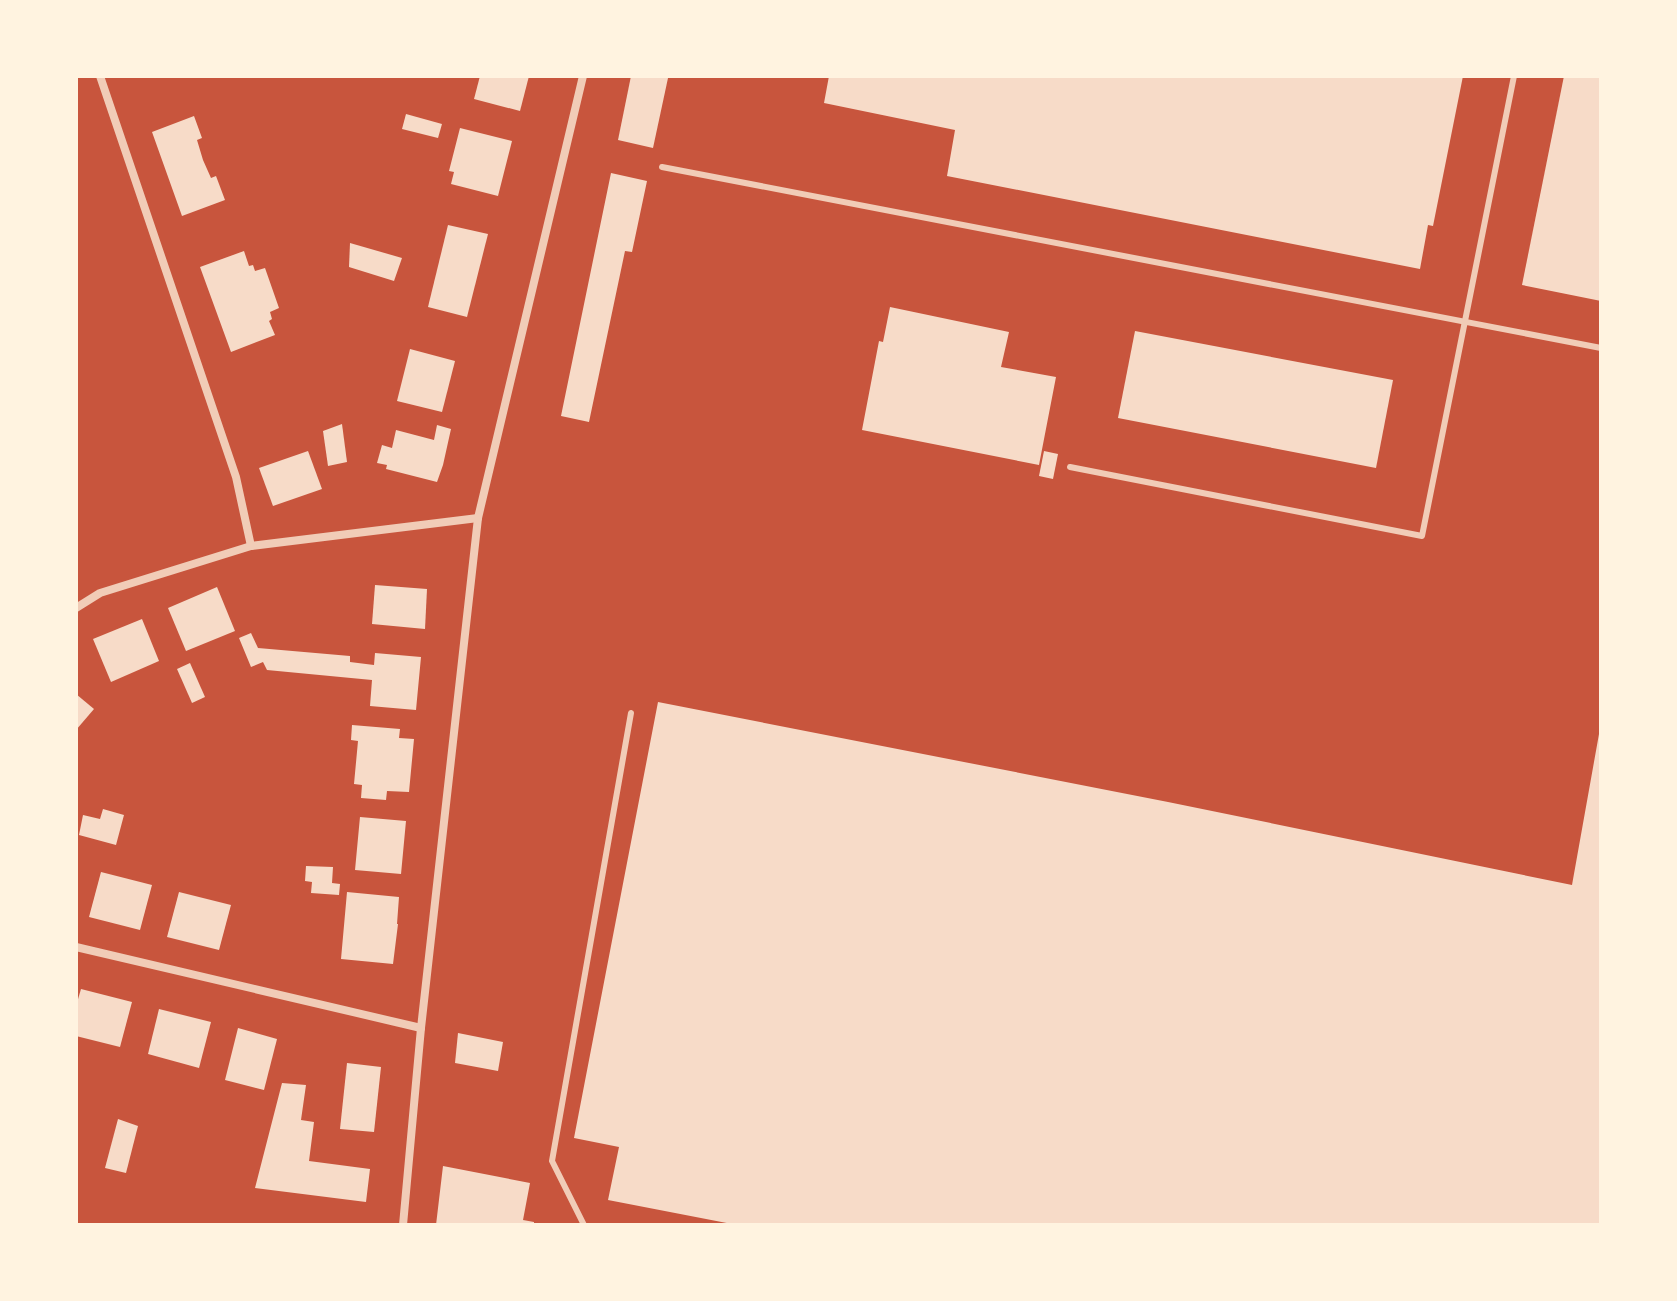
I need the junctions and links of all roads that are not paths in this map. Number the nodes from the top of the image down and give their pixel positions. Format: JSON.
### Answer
{"nodes":[{"id":1,"x":100,"y":76,"type":"edge"},
{"id":2,"x":583,"y":76,"type":"edge"},
{"id":3,"x":1514,"y":76,"type":"edge"},
{"id":4,"x":662,"y":167,"type":"dead end"},
{"id":5,"x":1465,"y":322,"type":"junction"},
{"id":6,"x":1601,"y":348,"type":"edge"},
{"id":7,"x":1070,"y":467,"type":"dead end"},
{"id":8,"x":478,"y":518,"type":"junction"},
{"id":9,"x":251,"y":546,"type":"junction"},
{"id":10,"x":76,"y":608,"type":"edge"},
{"id":11,"x":631,"y":713,"type":"dead end"},
{"id":12,"x":76,"y":947,"type":"edge"},
{"id":13,"x":421,"y":1028,"type":"junction"},
{"id":14,"x":403,"y":1225,"type":"edge"},
{"id":15,"x":584,"y":1225,"type":"edge"}],
"edges":[{"from":1,"to":9,"type":"street"},
{"from":2,"to":8,"type":"street"},
{"from":3,"to":5,"type":"lane"},
{"from":4,"to":5,"type":"lane"},
{"from":5,"to":6,"type":"lane"},
{"from":5,"to":7,"type":"lane"},
{"from":8,"to":9,"type":"street"},
{"from":8,"to":13,"type":"street"},
{"from":9,"to":10,"type":"street"},
{"from":11,"to":15,"type":"lane"},
{"from":12,"to":13,"type":"street"},
{"from":13,"to":14,"type":"street"}]}
